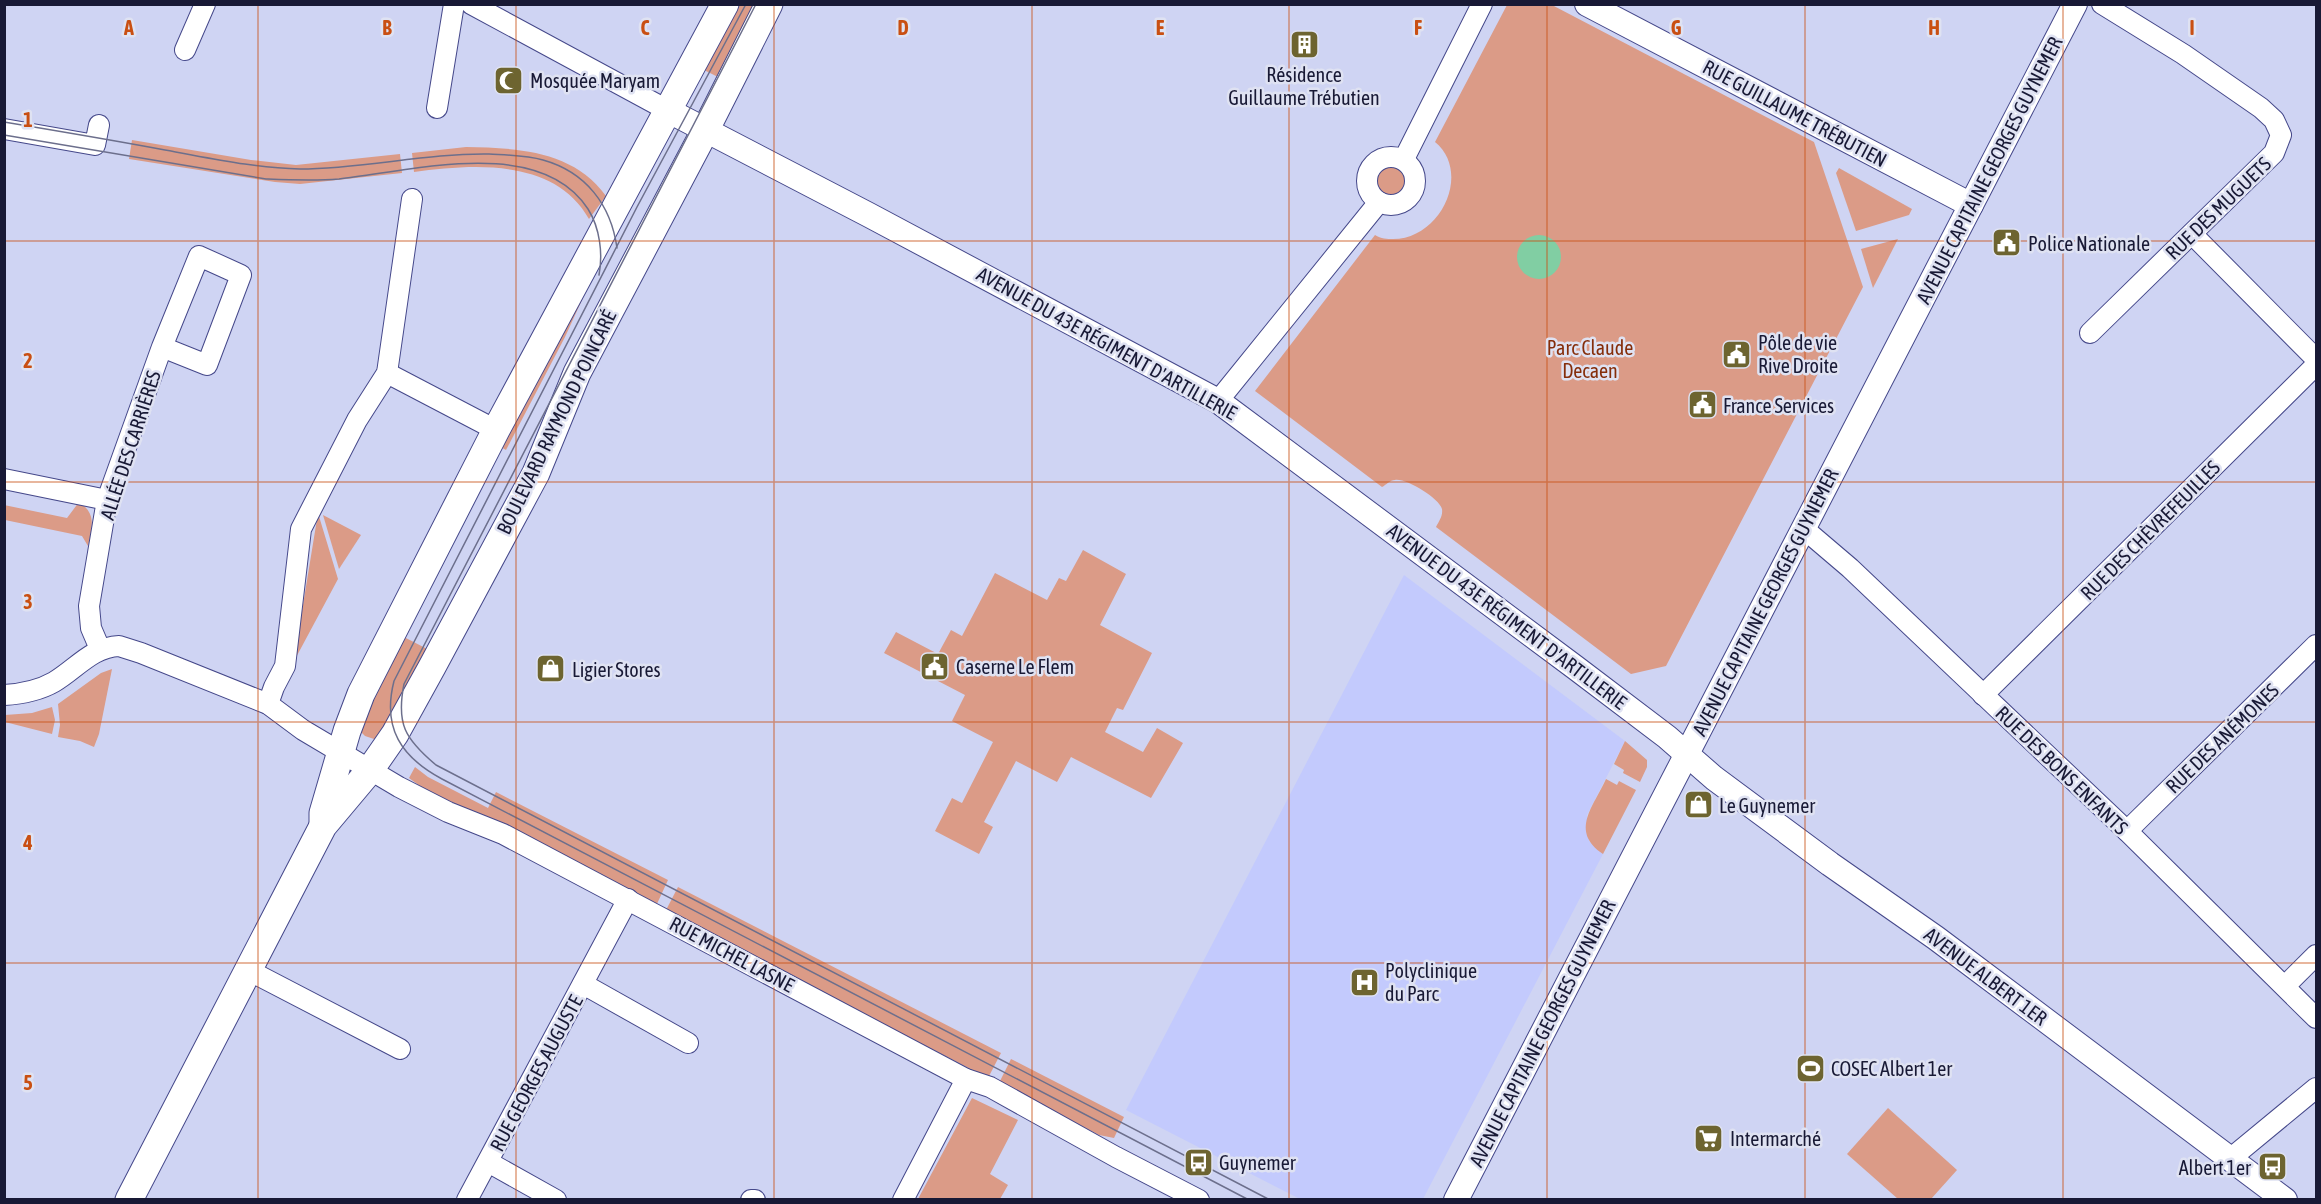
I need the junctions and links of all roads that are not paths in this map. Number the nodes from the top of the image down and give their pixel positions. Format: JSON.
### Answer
{"nodes":[{"id":1,"x":205,"y":4,"type":"edge"},
{"id":2,"x":454,"y":4,"type":"edge"},
{"id":3,"x":471,"y":4,"type":"edge"},
{"id":4,"x":725,"y":4,"type":"edge"},
{"id":5,"x":769,"y":4,"type":"edge"},
{"id":6,"x":1482,"y":4,"type":"edge"},
{"id":7,"x":1587,"y":4,"type":"edge"},
{"id":8,"x":2075,"y":4,"type":"edge"},
{"id":9,"x":2102,"y":4,"type":"edge"},
{"id":10,"x":185,"y":50,"type":"dead end"},
{"id":11,"x":437,"y":108,"type":"dead end"},
{"id":12,"x":669,"y":111,"type":"junction"},
{"id":13,"x":99,"y":125,"type":"dead end"},
{"id":14,"x":4,"y":129,"type":"edge"},
{"id":15,"x":706,"y":129,"type":"junction"},
{"id":16,"x":1404,"y":159,"type":"junction"},
{"id":17,"x":412,"y":199,"type":"dead end"},
{"id":18,"x":1379,"y":202,"type":"junction"},
{"id":19,"x":1971,"y":205,"type":"junction"},
{"id":20,"x":2192,"y":234,"type":"junction"},
{"id":21,"x":2090,"y":333,"type":"dead end"},
{"id":22,"x":162,"y":347,"type":"junction"},
{"id":23,"x":2316,"y":359,"type":"edge"},
{"id":24,"x":2316,"y":365,"type":"edge"},
{"id":25,"x":387,"y":373,"type":"junction"},
{"id":26,"x":1218,"y":401,"type":"junction"},
{"id":27,"x":496,"y":430,"type":"junction"},
{"id":28,"x":4,"y":479,"type":"edge"},
{"id":29,"x":108,"y":500,"type":"junction"},
{"id":30,"x":1803,"y":528,"type":"junction"},
{"id":31,"x":2316,"y":645,"type":"edge"},
{"id":32,"x":100,"y":649,"type":"junction"},
{"id":33,"x":4,"y":695,"type":"edge"},
{"id":34,"x":1983,"y":695,"type":"junction"},
{"id":35,"x":268,"y":704,"type":"junction"},
{"id":36,"x":342,"y":754,"type":"junction"},
{"id":37,"x":1686,"y":754,"type":"junction"},
{"id":38,"x":370,"y":770,"type":"junction"},
{"id":39,"x":322,"y":826,"type":"junction"},
{"id":40,"x":2127,"y":831,"type":"junction"},
{"id":41,"x":628,"y":899,"type":"junction"},
{"id":42,"x":2316,"y":955,"type":"edge"},
{"id":43,"x":248,"y":970,"type":"junction"},
{"id":44,"x":583,"y":984,"type":"junction"},
{"id":45,"x":2285,"y":986,"type":"junction"},
{"id":46,"x":2316,"y":1018,"type":"edge"},
{"id":47,"x":688,"y":1043,"type":"dead end"},
{"id":48,"x":400,"y":1049,"type":"dead end"},
{"id":49,"x":966,"y":1079,"type":"junction"},
{"id":50,"x":2316,"y":1088,"type":"edge"},
{"id":51,"x":2230,"y":1159,"type":"junction"},
{"id":52,"x":488,"y":1162,"type":"junction"},
{"id":53,"x":135,"y":1197,"type":"edge"},
{"id":54,"x":467,"y":1200,"type":"edge"},
{"id":55,"x":556,"y":1200,"type":"edge"},
{"id":56,"x":903,"y":1200,"type":"edge"},
{"id":57,"x":1199,"y":1200,"type":"edge"},
{"id":58,"x":1456,"y":1200,"type":"edge"},
{"id":59,"x":2285,"y":1200,"type":"edge"}],
"edges":[{"from":1,"to":10,"type":"street"},
{"from":2,"to":11,"type":"street"},
{"from":3,"to":12,"type":"street"},
{"from":4,"to":12,"type":"main road","name":"BOULEVARD RAYMOND POINCARÉ"},
{"from":5,"to":15,"type":"main road","name":"BOULEVARD RAYMOND POINCARÉ"},
{"from":6,"to":16,"type":"street"},
{"from":7,"to":19,"type":"street","name":"RUE GUILLAUME TRÉBUTIEN"},
{"from":8,"to":19,"type":"street","name":"AVENUE CAPITAINE GEORGES GUYNEMER"},
{"from":9,"to":20,"type":"street","name":"RUE DES MUGUETS"},
{"from":12,"to":15,"type":"street","name":"AVENUE DU 43E RÉGIMENT D'ARTILLERIE"},
{"from":12,"to":27,"type":"main road","name":"BOULEVARD RAYMOND POINCARÉ"},
{"from":13,"to":14,"type":"street"},
{"from":15,"to":26,"type":"street","name":"AVENUE DU 43E RÉGIMENT D'ARTILLERIE"},
{"from":15,"to":38,"type":"main road","name":"BOULEVARD RAYMOND POINCARÉ"},
{"from":16,"to":18,"type":"street"},
{"from":16,"to":18,"type":"street"},
{"from":17,"to":25,"type":"street"},
{"from":18,"to":26,"type":"street"},
{"from":19,"to":30,"type":"street","name":"AVENUE CAPITAINE GEORGES GUYNEMER"},
{"from":20,"to":21,"type":"street","name":"RUE DES MUGUETS"},
{"from":20,"to":23,"type":"street"},
{"from":22,"to":22,"type":"street","name":"ALLÉE DES CARRIÈRES"},
{"from":22,"to":29,"type":"street","name":"ALLÉE DES CARRIÈRES"},
{"from":24,"to":34,"type":"street","name":"RUE DES CHÈVREFEUILLES"},
{"from":25,"to":27,"type":"street"},
{"from":25,"to":35,"type":"street"},
{"from":26,"to":37,"type":"street","name":"AVENUE DU 43E RÉGIMENT D'ARTILLERIE"},
{"from":27,"to":36,"type":"main road","name":"BOULEVARD RAYMOND POINCARÉ"},
{"from":28,"to":29,"type":"street"},
{"from":29,"to":32,"type":"street","name":"ALLÉE DES CARRIÈRES"},
{"from":30,"to":34,"type":"street","name":"RUE DES BONS ENFANTS"},
{"from":30,"to":37,"type":"street","name":"AVENUE CAPITAINE GEORGES GUYNEMER"},
{"from":31,"to":40,"type":"street","name":"RUE DES ANÉMONES"},
{"from":32,"to":33,"type":"street"},
{"from":32,"to":35,"type":"street","name":"RUE MICHEL LASNE"},
{"from":34,"to":40,"type":"street","name":"RUE DES BONS ENFANTS"},
{"from":35,"to":36,"type":"street","name":"RUE MICHEL LASNE"},
{"from":36,"to":38,"type":"street","name":"RUE MICHEL LASNE"},
{"from":36,"to":39,"type":"main road","name":"BOULEVARD RAYMOND POINCARÉ"},
{"from":37,"to":51,"type":"street","name":"AVENUE ALBERT 1ER"},
{"from":37,"to":58,"type":"street","name":"AVENUE CAPITAINE GEORGES GUYNEMER"},
{"from":38,"to":39,"type":"main road","name":"BOULEVARD RAYMOND POINCARÉ"},
{"from":38,"to":41,"type":"street","name":"RUE MICHEL LASNE"},
{"from":39,"to":43,"type":"main road","name":"BOULEVARD RAYMOND POINCARÉ"},
{"from":40,"to":45,"type":"street","name":"RUE DES BONS ENFANTS"},
{"from":41,"to":44,"type":"street","name":"RUE GEORGES AUGUSTE"},
{"from":41,"to":49,"type":"street","name":"RUE MICHEL LASNE"},
{"from":42,"to":45,"type":"street"},
{"from":43,"to":48,"type":"street"},
{"from":43,"to":53,"type":"main road","name":"BOULEVARD RAYMOND POINCARÉ"},
{"from":44,"to":47,"type":"street","name":"RUE GEORGES AUGUSTE"},
{"from":44,"to":52,"type":"street","name":"RUE GEORGES AUGUSTE"},
{"from":45,"to":46,"type":"street","name":"RUE DES BONS ENFANTS"},
{"from":49,"to":56,"type":"street"},
{"from":49,"to":57,"type":"street","name":"RUE MICHEL LASNE"},
{"from":50,"to":51,"type":"street"},
{"from":51,"to":59,"type":"street","name":"AVENUE ALBERT 1ER"},
{"from":52,"to":54,"type":"street","name":"RUE GEORGES AUGUSTE"},
{"from":52,"to":55,"type":"street","name":"RUE GEORGES AUGUSTE"}]}
